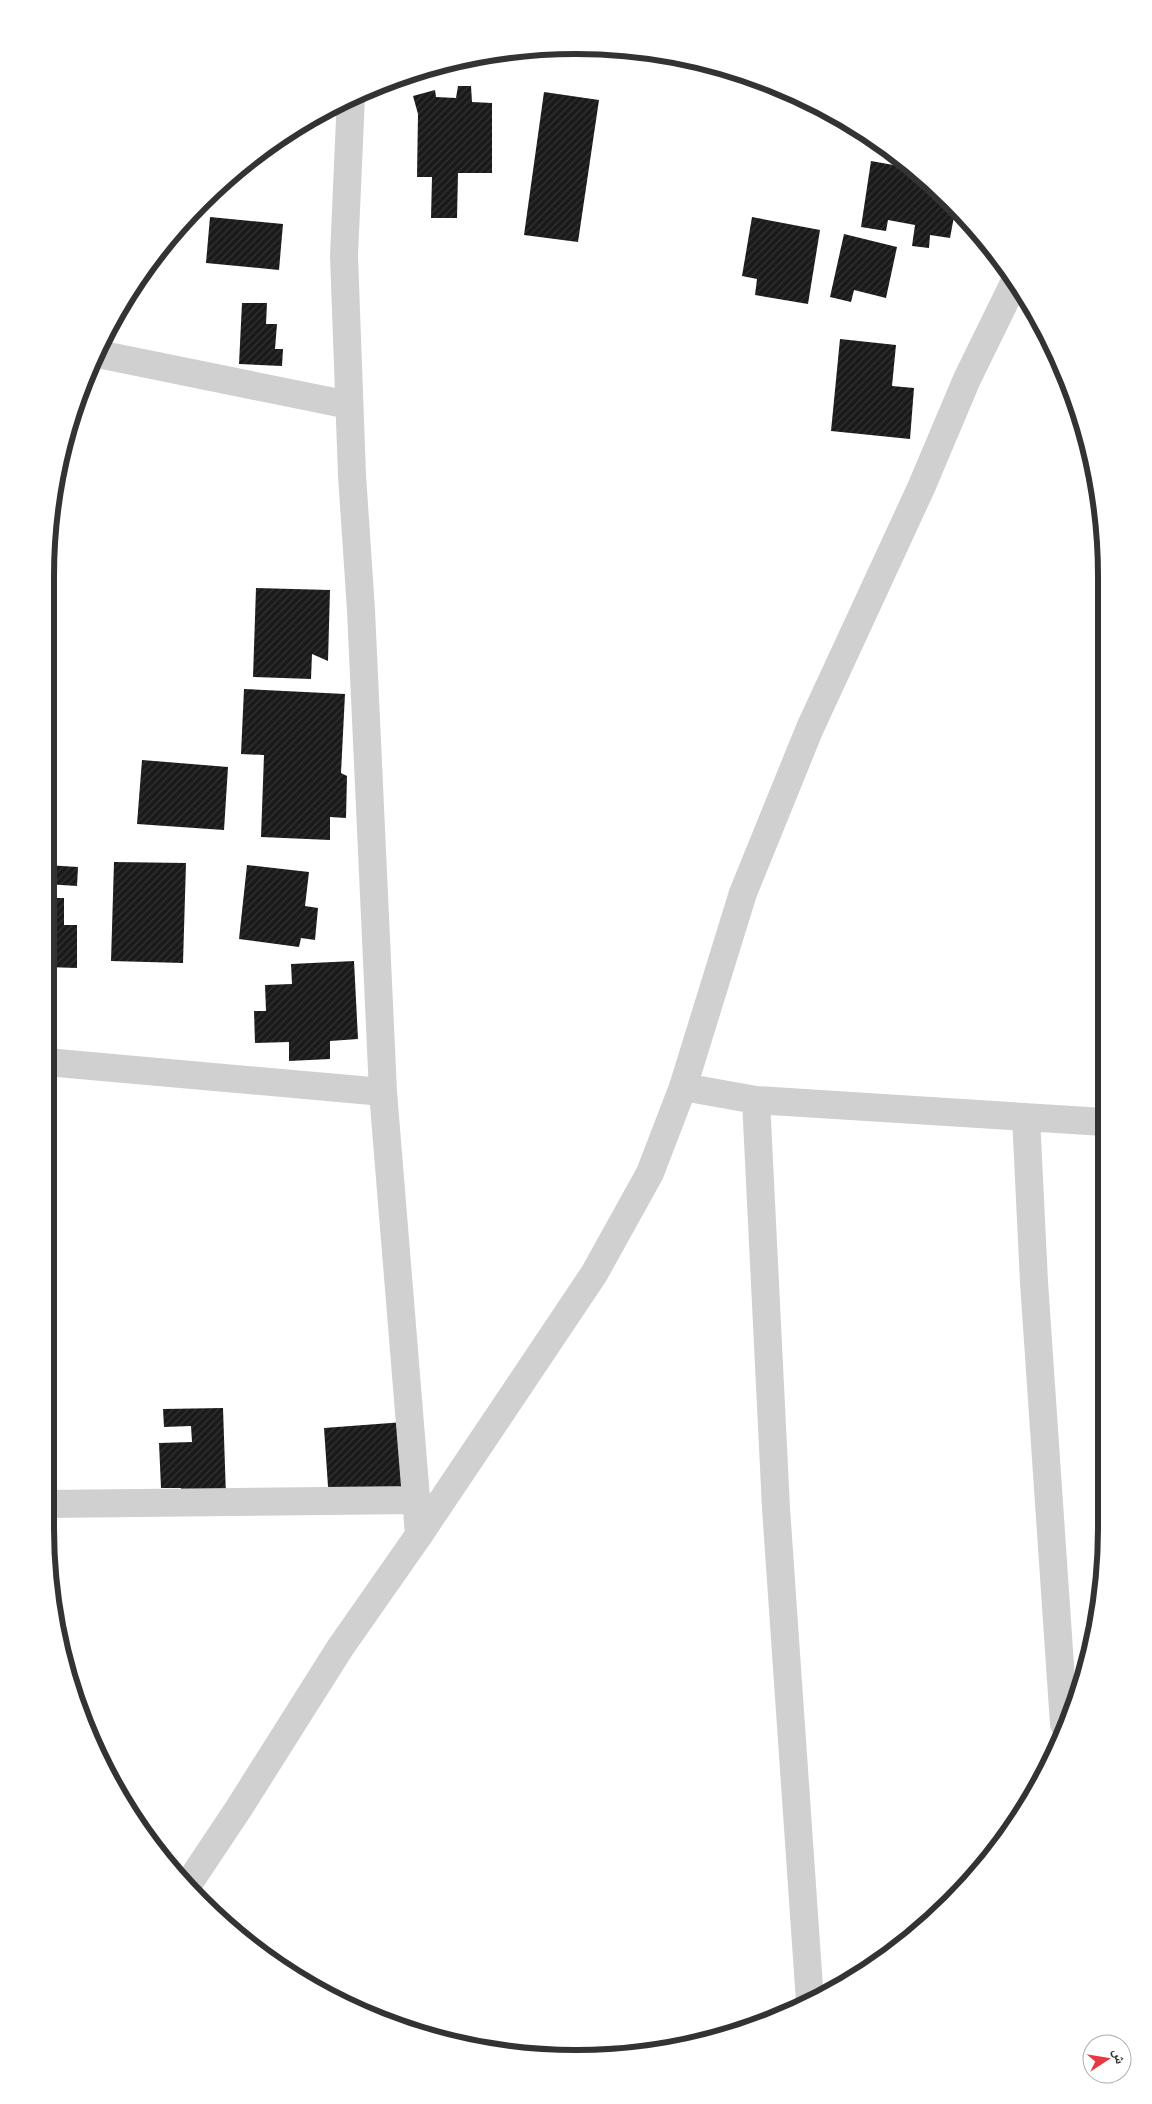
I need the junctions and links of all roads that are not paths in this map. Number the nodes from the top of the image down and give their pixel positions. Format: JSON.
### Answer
{"nodes":[{"id":1,"x":351,"y":105,"type":"edge"},
{"id":2,"x":1011,"y":288,"type":"edge"},
{"id":3,"x":103,"y":355,"type":"edge"},
{"id":4,"x":349,"y":405,"type":"junction"},
{"id":5,"x":54,"y":1063,"type":"edge"},
{"id":6,"x":683,"y":1087,"type":"junction"},
{"id":7,"x":383,"y":1092,"type":"junction"},
{"id":8,"x":756,"y":1100,"type":"junction"},
{"id":9,"x":1026,"y":1117,"type":"junction"},
{"id":10,"x":1098,"y":1122,"type":"edge"},
{"id":11,"x":416,"y":1500,"type":"junction"},
{"id":12,"x":54,"y":1504,"type":"edge"},
{"id":13,"x":419,"y":1535,"type":"junction"},
{"id":14,"x":1063,"y":1715,"type":"edge"},
{"id":15,"x":191,"y":1881,"type":"edge"},
{"id":16,"x":809,"y":1995,"type":"edge"}],
"edges":[{"from":1,"to":4,"type":"street"},
{"from":2,"to":6,"type":"street"},
{"from":3,"to":4,"type":"street"},
{"from":4,"to":7,"type":"street"},
{"from":5,"to":7,"type":"street"},
{"from":6,"to":8,"type":"street"},
{"from":6,"to":13,"type":"street"},
{"from":7,"to":11,"type":"street"},
{"from":8,"to":9,"type":"street"},
{"from":8,"to":16,"type":"street"},
{"from":9,"to":10,"type":"street"},
{"from":9,"to":14,"type":"street"},
{"from":11,"to":12,"type":"street"},
{"from":11,"to":13,"type":"street"},
{"from":13,"to":15,"type":"street"}]}
